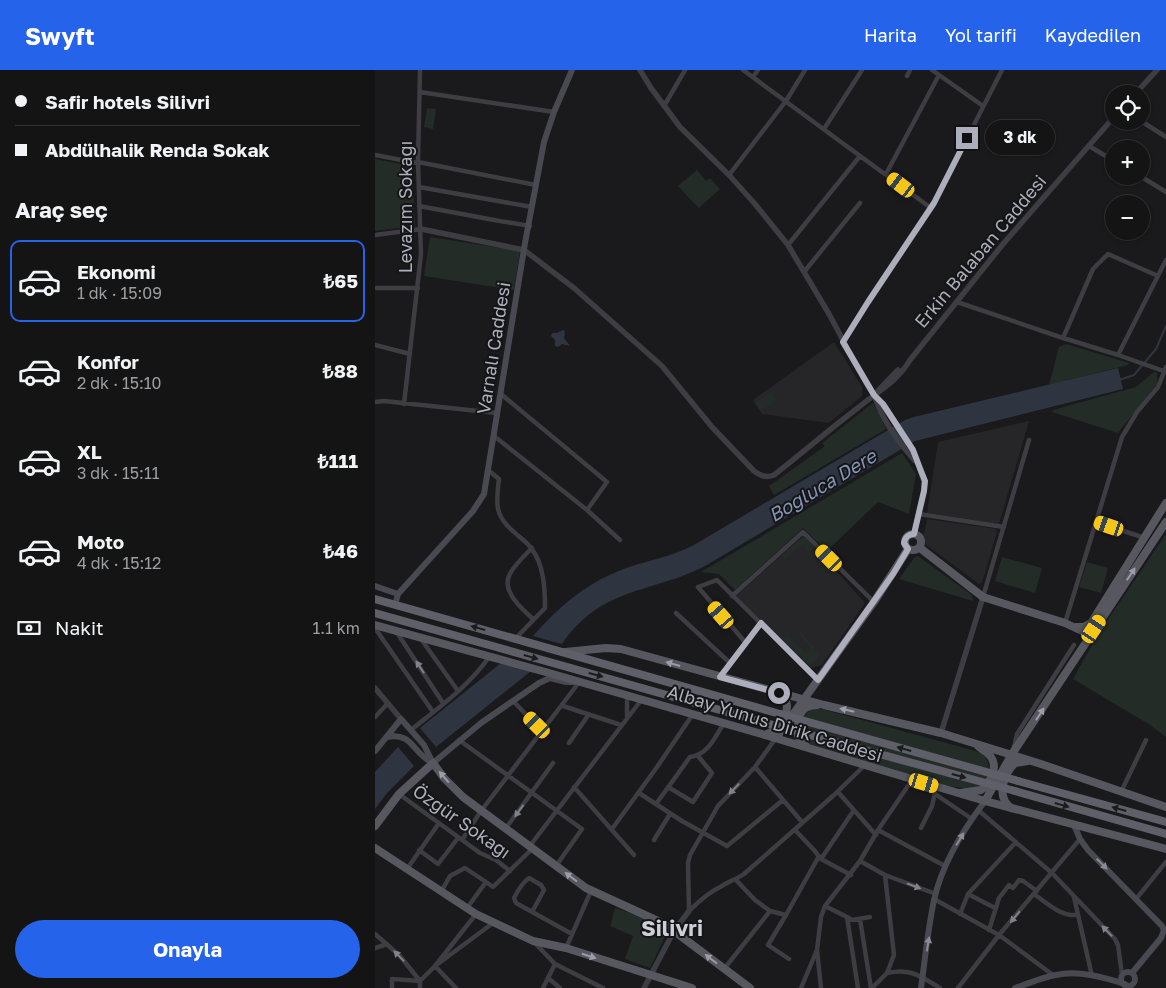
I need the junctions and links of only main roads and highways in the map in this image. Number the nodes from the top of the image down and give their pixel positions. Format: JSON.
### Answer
{"nodes":[{"id":1,"x":572,"y":70,"type":"edge"},
{"id":2,"x":1165,"y":507,"type":"edge"},
{"id":3,"x":1166,"y":522,"type":"edge"},
{"id":4,"x":920,"y":548,"type":"junction"},
{"id":5,"x":908,"y":549,"type":"junction"},
{"id":6,"x":375,"y":586,"type":"edge"},
{"id":7,"x":398,"y":594,"type":"junction"},
{"id":8,"x":375,"y":599,"type":"edge"},
{"id":9,"x":395,"y":605,"type":"junction"},
{"id":10,"x":375,"y":613,"type":"edge"},
{"id":11,"x":1067,"y":624,"type":"junction"},
{"id":12,"x":375,"y":627,"type":"edge"},
{"id":13,"x":1094,"y":629,"type":"junction"},
{"id":14,"x":561,"y":651,"type":"junction"},
{"id":15,"x":539,"y":670,"type":"junction"},
{"id":16,"x":818,"y":680,"type":"junction"},
{"id":17,"x":580,"y":682,"type":"junction"},
{"id":18,"x":539,"y":683,"type":"junction"},
{"id":19,"x":779,"y":693,"type":"junction"},
{"id":20,"x":805,"y":700,"type":"junction"},
{"id":21,"x":824,"y":705,"type":"junction"},
{"id":22,"x":765,"y":734,"type":"junction"},
{"id":23,"x":387,"y":737,"type":"junction"},
{"id":24,"x":776,"y":738,"type":"junction"},
{"id":25,"x":973,"y":743,"type":"junction"},
{"id":26,"x":807,"y":748,"type":"junction"},
{"id":27,"x":375,"y":751,"type":"edge"},
{"id":28,"x":1013,"y":754,"type":"junction"},
{"id":29,"x":1030,"y":760,"type":"junction"},
{"id":30,"x":433,"y":763,"type":"junction"},
{"id":31,"x":956,"y":793,"type":"junction"},
{"id":32,"x":985,"y":801,"type":"junction"},
{"id":33,"x":1166,"y":807,"type":"edge"},
{"id":34,"x":1012,"y":809,"type":"junction"},
{"id":35,"x":1166,"y":822,"type":"edge"},
{"id":36,"x":1074,"y":825,"type":"junction"},
{"id":37,"x":375,"y":826,"type":"edge"},
{"id":38,"x":1166,"y":834,"type":"edge"},
{"id":39,"x":375,"y":848,"type":"edge"},
{"id":40,"x":1166,"y":849,"type":"edge"},
{"id":41,"x":1164,"y":940,"type":"edge"},
{"id":42,"x":1132,"y":974,"type":"junction"},
{"id":43,"x":1123,"y":975,"type":"junction"},
{"id":44,"x":1105,"y":978,"type":"junction"},
{"id":45,"x":1127,"y":986,"type":"edge"},
{"id":46,"x":747,"y":987,"type":"edge"},
{"id":47,"x":692,"y":988,"type":"edge"},
{"id":48,"x":921,"y":988,"type":"edge"},
{"id":49,"x":1015,"y":988,"type":"edge"}],
"edges":[{"from":1,"to":7,"type":"main road","name":"Varnalı Caddesi"},
{"from":2,"to":11,"type":"main road"},
{"from":13,"to":3,"type":"main road","one_way":true},
{"from":4,"to":5,"type":"main road"},
{"from":4,"to":5,"type":"main road"},
{"from":4,"to":11,"type":"main road"},
{"from":5,"to":16,"type":"main road"},
{"from":6,"to":7,"type":"main road"},
{"from":7,"to":9,"type":"main road","name":"Varnalı Caddesi"},
{"from":8,"to":9,"type":"highway"},
{"from":14,"to":9,"type":"highway","one_way":true},
{"from":10,"to":38,"type":"highway","one_way":true,"bridge":true},
{"from":11,"to":13,"type":"main road"},
{"from":12,"to":15,"type":"main road","name":"Albay Yunus Dirik Caddesi"},
{"from":28,"to":13,"type":"main road","one_way":true},
{"from":19,"to":14,"type":"main road","one_way":true},
{"from":35,"to":14,"type":"highway","one_way":true,"bridge":true},
{"from":15,"to":17,"type":"main road","name":"Albay Yunus Dirik Caddesi"},
{"from":15,"to":18,"type":"main road"},
{"from":16,"to":20,"type":"main road"},
{"from":16,"to":21,"type":"main road"},
{"from":17,"to":18,"type":"main road"},
{"from":17,"to":22,"type":"main road","name":"Albay Yunus Dirik Caddesi"},
{"from":18,"to":30,"type":"main road"},
{"from":19,"to":20,"type":"main road"},
{"from":19,"to":22,"type":"main road"},
{"from":20,"to":21,"type":"main road"},
{"from":20,"to":24,"type":"main road"},
{"from":25,"to":21,"type":"main road","one_way":true},
{"from":21,"to":26,"type":"main road"},
{"from":22,"to":24,"type":"main road","name":"Albay Yunus Dirik Caddesi"},
{"from":23,"to":27,"type":"main road"},
{"from":23,"to":30,"type":"main road"},
{"from":23,"to":30,"type":"main road"},
{"from":24,"to":26,"type":"main road","name":"Albay Yunus Dirik Caddesi"},
{"from":25,"to":28,"type":"main road"},
{"from":25,"to":31,"type":"main road"},
{"from":26,"to":31,"type":"main road","name":"Albay Yunus Dirik Caddesi"},
{"from":28,"to":29,"type":"main road"},
{"from":28,"to":32,"type":"main road"},
{"from":29,"to":33,"type":"main road"},
{"from":29,"to":34,"type":"main road"},
{"from":30,"to":37,"type":"main road"},
{"from":46,"to":30,"type":"main road","one_way":true},
{"from":31,"to":32,"type":"main road","name":"Albay Yunus Dirik Caddesi"},
{"from":32,"to":34,"type":"main road","name":"Albay Yunus Dirik Caddesi"},
{"from":48,"to":32,"type":"main road","one_way":true},
{"from":34,"to":36,"type":"main road","name":"Albay Yunus Dirik Caddesi"},
{"from":36,"to":40,"type":"main road","name":"Albay Yunus Dirik Caddesi"},
{"from":36,"to":41,"type":"main road","one_way":true},
{"from":39,"to":47,"type":"main road","one_way":true},
{"from":41,"to":42,"type":"main road"},
{"from":42,"to":43,"type":"main road"},
{"from":42,"to":45,"type":"main road"},
{"from":43,"to":44,"type":"main road"},
{"from":43,"to":45,"type":"main road"},
{"from":44,"to":45,"type":"main road"},
{"from":44,"to":49,"type":"main road"}]}
